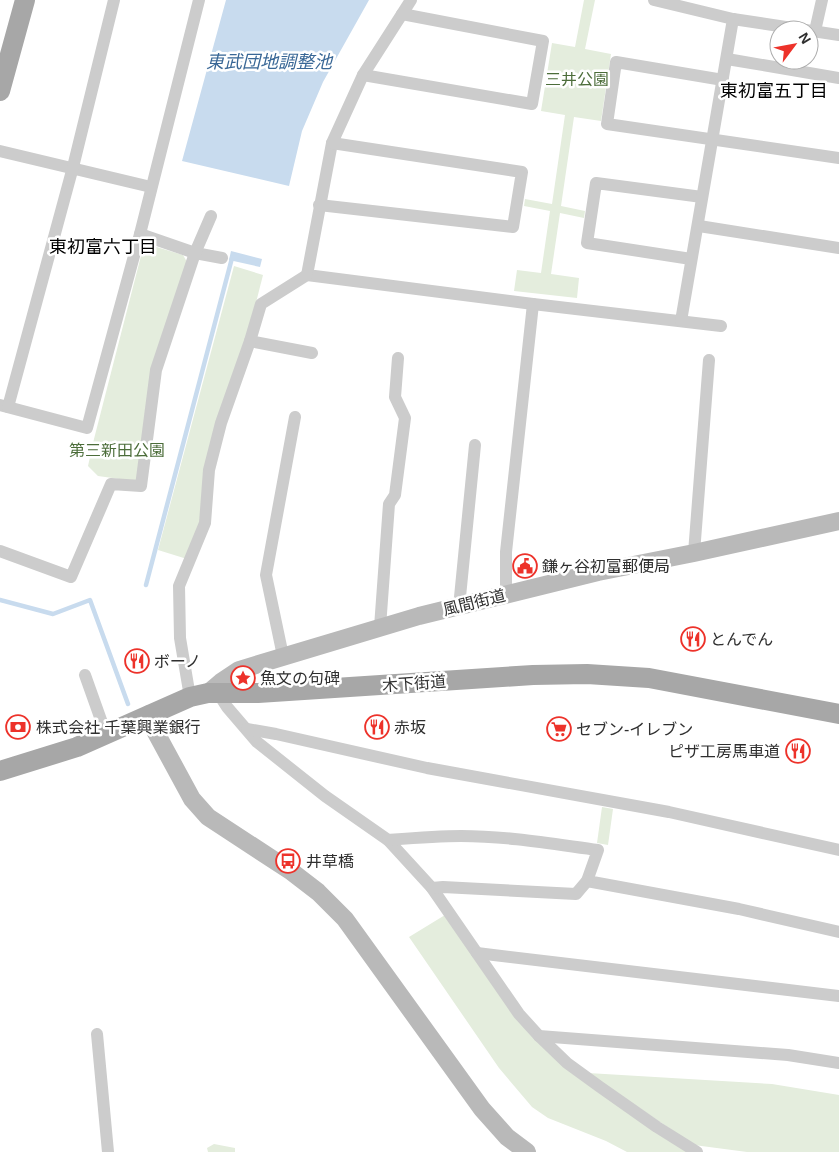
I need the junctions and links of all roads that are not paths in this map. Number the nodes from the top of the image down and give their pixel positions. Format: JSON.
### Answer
{"nodes":[{"id":1,"x":24,"y":0,"type":"edge"},
{"id":2,"x":114,"y":0,"type":"edge"},
{"id":3,"x":199,"y":0,"type":"edge"},
{"id":4,"x":411,"y":0,"type":"edge"},
{"id":5,"x":654,"y":0,"type":"edge"},
{"id":6,"x":822,"y":0,"type":"edge"},
{"id":7,"x":402,"y":14,"type":"junction"},
{"id":8,"x":734,"y":19,"type":"junction"},
{"id":9,"x":817,"y":20,"type":"edge"},
{"id":10,"x":769,"y":24,"type":"edge"},
{"id":11,"x":819,"y":32,"type":"edge"},
{"id":12,"x":839,"y":35,"type":"edge"},
{"id":13,"x":726,"y":59,"type":"junction"},
{"id":14,"x":363,"y":75,"type":"junction"},
{"id":15,"x":839,"y":78,"type":"edge"},
{"id":16,"x":723,"y":80,"type":"junction"},
{"id":17,"x":0,"y":91,"type":"edge"},
{"id":18,"x":713,"y":141,"type":"junction"},
{"id":19,"x":332,"y":143,"type":"junction"},
{"id":20,"x":0,"y":150,"type":"edge"},
{"id":21,"x":839,"y":158,"type":"edge"},
{"id":22,"x":73,"y":167,"type":"junction"},
{"id":23,"x":151,"y":187,"type":"junction"},
{"id":24,"x":702,"y":197,"type":"junction"},
{"id":25,"x":320,"y":205,"type":"junction"},
{"id":26,"x":211,"y":216,"type":"dead end"},
{"id":27,"x":699,"y":226,"type":"junction"},
{"id":28,"x":140,"y":234,"type":"junction"},
{"id":29,"x":839,"y":248,"type":"edge"},
{"id":30,"x":195,"y":253,"type":"junction"},
{"id":31,"x":222,"y":258,"type":"dead end"},
{"id":32,"x":691,"y":259,"type":"junction"},
{"id":33,"x":307,"y":275,"type":"junction"},
{"id":34,"x":533,"y":304,"type":"junction"},
{"id":35,"x":681,"y":321,"type":"junction"},
{"id":36,"x":721,"y":326,"type":"dead end"},
{"id":37,"x":250,"y":341,"type":"junction"},
{"id":38,"x":312,"y":353,"type":"dead end"},
{"id":39,"x":398,"y":358,"type":"dead end"},
{"id":40,"x":709,"y":360,"type":"dead end"},
{"id":41,"x":4,"y":406,"type":"edge"},
{"id":42,"x":295,"y":417,"type":"dead end"},
{"id":43,"x":475,"y":445,"type":"dead end"},
{"id":44,"x":839,"y":521,"type":"edge"},
{"id":45,"x":0,"y":551,"type":"edge"},
{"id":46,"x":694,"y":553,"type":"junction"},
{"id":47,"x":506,"y":594,"type":"junction"},
{"id":48,"x":459,"y":607,"type":"junction"},
{"id":49,"x":380,"y":627,"type":"junction"},
{"id":50,"x":283,"y":656,"type":"junction"},
{"id":51,"x":85,"y":675,"type":"dead end"},
{"id":52,"x":205,"y":694,"type":"junction"},
{"id":53,"x":149,"y":714,"type":"junction"},
{"id":54,"x":839,"y":714,"type":"edge"},
{"id":55,"x":247,"y":729,"type":"junction"},
{"id":56,"x":106,"y":734,"type":"junction"},
{"id":57,"x":0,"y":771,"type":"edge"},
{"id":58,"x":388,"y":840,"type":"junction"},
{"id":59,"x":839,"y":850,"type":"edge"},
{"id":60,"x":587,"y":881,"type":"junction"},
{"id":61,"x":432,"y":888,"type":"junction"},
{"id":62,"x":839,"y":932,"type":"edge"},
{"id":63,"x":477,"y":953,"type":"junction"},
{"id":64,"x":839,"y":996,"type":"edge"},
{"id":65,"x":97,"y":1034,"type":"dead end"},
{"id":66,"x":539,"y":1036,"type":"junction"},
{"id":67,"x":839,"y":1062,"type":"edge"},
{"id":68,"x":108,"y":1152,"type":"edge"},
{"id":69,"x":527,"y":1152,"type":"edge"},
{"id":70,"x":697,"y":1152,"type":"edge"}],
"edges":[{"from":1,"to":17,"type":"main road"},
{"from":2,"to":22,"type":"street"},
{"from":3,"to":23,"type":"street"},
{"from":4,"to":7,"type":"street"},
{"from":5,"to":8,"type":"street"},
{"from":6,"to":9,"type":"street"},
{"from":7,"to":14,"type":"street"},
{"from":7,"to":14,"type":"street"},
{"from":8,"to":10,"type":"street"},
{"from":8,"to":13,"type":"street"},
{"from":11,"to":12,"type":"street"},
{"from":13,"to":15,"type":"street"},
{"from":13,"to":16,"type":"street"},
{"from":14,"to":19,"type":"street"},
{"from":16,"to":18,"type":"street"},
{"from":16,"to":18,"type":"street"},
{"from":18,"to":21,"type":"street"},
{"from":18,"to":24,"type":"street"},
{"from":19,"to":25,"type":"street"},
{"from":19,"to":25,"type":"street"},
{"from":20,"to":22,"type":"street"},
{"from":22,"to":23,"type":"street"},
{"from":22,"to":41,"type":"street"},
{"from":23,"to":28,"type":"street"},
{"from":24,"to":27,"type":"street"},
{"from":24,"to":32,"type":"street"},
{"from":25,"to":33,"type":"street"},
{"from":26,"to":30,"type":"street"},
{"from":27,"to":29,"type":"street"},
{"from":27,"to":32,"type":"street"},
{"from":28,"to":30,"type":"street"},
{"from":28,"to":41,"type":"street"},
{"from":30,"to":31,"type":"street"},
{"from":30,"to":45,"type":"street"},
{"from":32,"to":35,"type":"street"},
{"from":33,"to":34,"type":"street"},
{"from":33,"to":37,"type":"street"},
{"from":34,"to":35,"type":"street"},
{"from":34,"to":47,"type":"street"},
{"from":35,"to":36,"type":"street"},
{"from":37,"to":38,"type":"street"},
{"from":37,"to":52,"type":"street"},
{"from":39,"to":49,"type":"street"},
{"from":40,"to":46,"type":"street"},
{"from":42,"to":50,"type":"street"},
{"from":43,"to":48,"type":"street"},
{"from":44,"to":46,"type":"street","name":"風間街道"},
{"from":46,"to":47,"type":"street","name":"風間街道"},
{"from":47,"to":48,"type":"street","name":"風間街道"},
{"from":48,"to":49,"type":"street","name":"風間街道"},
{"from":49,"to":50,"type":"street","name":"風間街道"},
{"from":50,"to":52,"type":"street","name":"風間街道"},
{"from":51,"to":56,"type":"street"},
{"from":52,"to":53,"type":"main road","name":"木下街道"},
{"from":52,"to":54,"type":"main road","name":"木下街道"},
{"from":52,"to":55,"type":"street"},
{"from":53,"to":56,"type":"main road","name":"木下街道"},
{"from":53,"to":69,"type":"street"},
{"from":55,"to":58,"type":"street"},
{"from":55,"to":59,"type":"street"},
{"from":56,"to":57,"type":"main road","name":"木下街道"},
{"from":58,"to":60,"type":"street"},
{"from":58,"to":61,"type":"street"},
{"from":60,"to":61,"type":"street"},
{"from":60,"to":62,"type":"street"},
{"from":61,"to":63,"type":"street"},
{"from":63,"to":64,"type":"street"},
{"from":63,"to":66,"type":"street"},
{"from":65,"to":68,"type":"street"},
{"from":66,"to":67,"type":"street"},
{"from":66,"to":70,"type":"street"}]}
